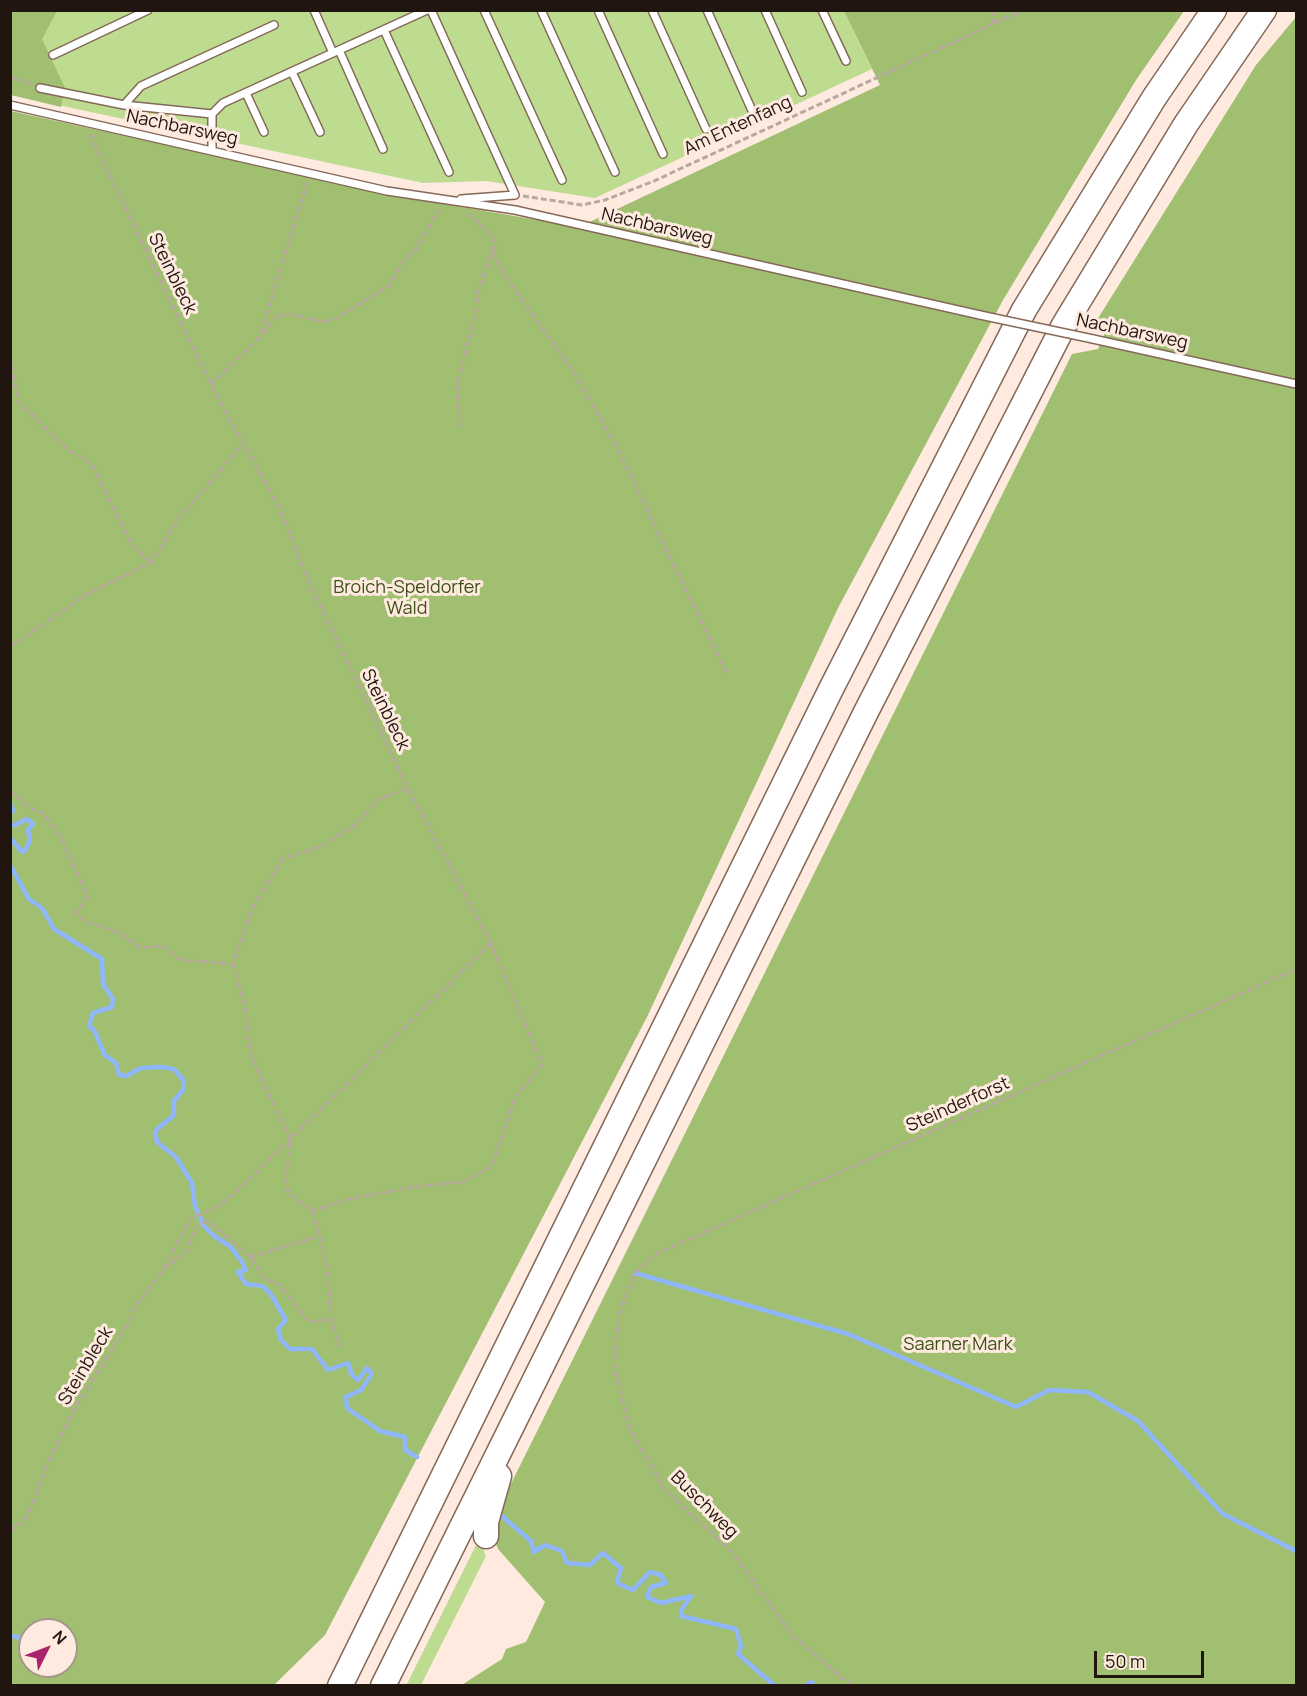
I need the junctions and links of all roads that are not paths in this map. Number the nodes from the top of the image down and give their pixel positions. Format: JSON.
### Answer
{"nodes":[{"id":1,"x":148,"y":10,"type":"edge"},
{"id":2,"x":314,"y":10,"type":"edge"},
{"id":3,"x":429,"y":10,"type":"edge"},
{"id":4,"x":484,"y":10,"type":"edge"},
{"id":5,"x":541,"y":10,"type":"edge"},
{"id":6,"x":597,"y":10,"type":"edge"},
{"id":7,"x":652,"y":10,"type":"edge"},
{"id":8,"x":707,"y":10,"type":"edge"},
{"id":9,"x":765,"y":10,"type":"edge"},
{"id":10,"x":822,"y":10,"type":"edge"},
{"id":11,"x":1214,"y":10,"type":"edge"},
{"id":12,"x":1264,"y":10,"type":"edge"},
{"id":13,"x":274,"y":25,"type":"dead end"},
{"id":14,"x":384,"y":30,"type":"junction"},
{"id":15,"x":336,"y":52,"type":"junction"},
{"id":16,"x":52,"y":55,"type":"dead end"},
{"id":17,"x":846,"y":61,"type":"dead end"},
{"id":18,"x":292,"y":72,"type":"junction"},
{"id":19,"x":40,"y":88,"type":"road end"},
{"id":20,"x":802,"y":92,"type":"dead end"},
{"id":21,"x":246,"y":93,"type":"junction"},
{"id":22,"x":10,"y":105,"type":"edge"},
{"id":23,"x":124,"y":105,"type":"junction"},
{"id":24,"x":212,"y":114,"type":"junction"},
{"id":25,"x":754,"y":115,"type":"dead end"},
{"id":26,"x":706,"y":129,"type":"dead end"},
{"id":27,"x":264,"y":132,"type":"dead end"},
{"id":28,"x":320,"y":132,"type":"dead end"},
{"id":29,"x":212,"y":149,"type":"junction"},
{"id":30,"x":383,"y":149,"type":"dead end"},
{"id":31,"x":663,"y":154,"type":"dead end"},
{"id":32,"x":449,"y":172,"type":"dead end"},
{"id":33,"x":615,"y":172,"type":"dead end"},
{"id":34,"x":561,"y":180,"type":"dead end"},
{"id":35,"x":452,"y":200,"type":"junction"},
{"id":36,"x":1296,"y":384,"type":"edge"},
{"id":37,"x":512,"y":1430,"type":"junction"},
{"id":38,"x":486,"y":1536,"type":"dead end"},
{"id":39,"x":340,"y":1686,"type":"edge"},
{"id":40,"x":383,"y":1686,"type":"edge"}],
"edges":[{"from":1,"to":16,"type":"lane"},
{"from":2,"to":15,"type":"lane"},
{"from":3,"to":14,"type":"lane"},
{"from":3,"to":35,"type":"lane"},
{"from":4,"to":34,"type":"lane"},
{"from":5,"to":33,"type":"lane"},
{"from":6,"to":31,"type":"lane"},
{"from":7,"to":26,"type":"lane"},
{"from":8,"to":25,"type":"lane"},
{"from":9,"to":20,"type":"lane"},
{"from":10,"to":17,"type":"lane"},
{"from":11,"to":39,"type":"highway"},
{"from":12,"to":37,"type":"highway"},
{"from":13,"to":23,"type":"lane"},
{"from":14,"to":15,"type":"lane"},
{"from":14,"to":32,"type":"lane"},
{"from":15,"to":18,"type":"lane"},
{"from":15,"to":30,"type":"lane"},
{"from":18,"to":21,"type":"lane"},
{"from":18,"to":28,"type":"lane"},
{"from":19,"to":23,"type":"lane"},
{"from":21,"to":24,"type":"lane"},
{"from":21,"to":27,"type":"lane"},
{"from":22,"to":29,"type":"lane","name":"Nachbarsweg"},
{"from":23,"to":24,"type":"lane"},
{"from":24,"to":29,"type":"lane"},
{"from":29,"to":35,"type":"lane","name":"Nachbarsweg"},
{"from":35,"to":36,"type":"lane","name":"Nachbarsweg","bridge":true},
{"from":37,"to":38,"type":"highway"},
{"from":37,"to":40,"type":"highway"}]}
